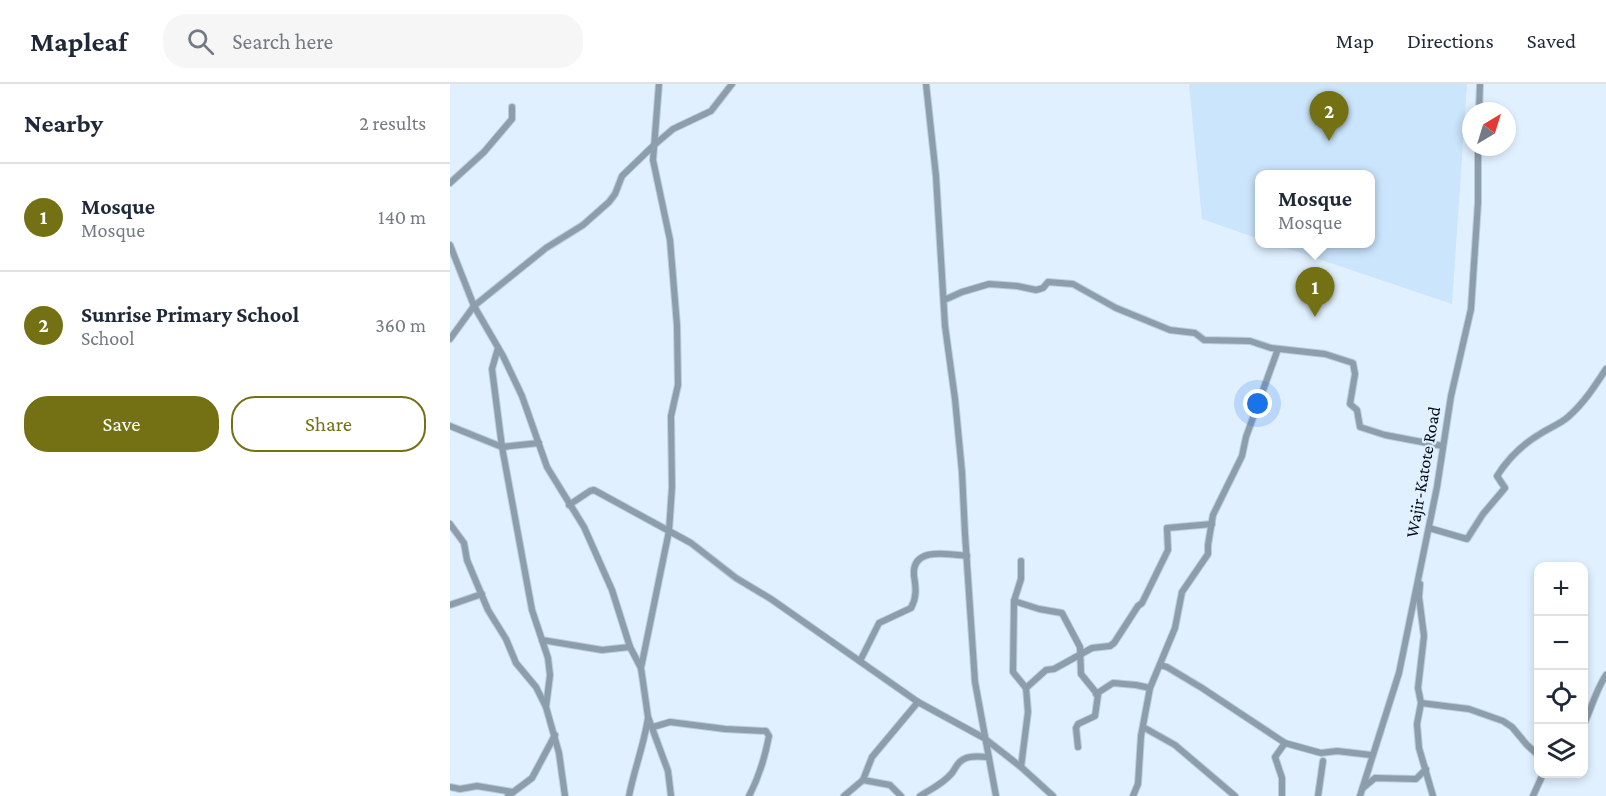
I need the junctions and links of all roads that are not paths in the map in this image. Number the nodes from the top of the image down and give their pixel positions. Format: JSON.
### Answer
{"nodes":[{"id":1,"x":659,"y":84,"type":"edge"},
{"id":2,"x":732,"y":84,"type":"edge"},
{"id":3,"x":926,"y":84,"type":"edge"},
{"id":4,"x":1480,"y":84,"type":"edge"},
{"id":5,"x":1479,"y":102,"type":"edge"},
{"id":6,"x":512,"y":107,"type":"dead end"},
{"id":7,"x":653,"y":146,"type":"junction"},
{"id":8,"x":1478,"y":156,"type":"edge"},
{"id":9,"x":450,"y":183,"type":"edge"},
{"id":10,"x":450,"y":245,"type":"edge"},
{"id":11,"x":944,"y":300,"type":"junction"},
{"id":12,"x":474,"y":306,"type":"junction"},
{"id":13,"x":450,"y":339,"type":"edge"},
{"id":14,"x":498,"y":348,"type":"junction"},
{"id":15,"x":1278,"y":349,"type":"junction"},
{"id":16,"x":1606,"y":369,"type":"edge"},
{"id":17,"x":450,"y":426,"type":"edge"},
{"id":18,"x":539,"y":443,"type":"junction"},
{"id":19,"x":1443,"y":446,"type":"junction"},
{"id":20,"x":502,"y":447,"type":"junction"},
{"id":21,"x":569,"y":505,"type":"junction"},
{"id":22,"x":450,"y":524,"type":"edge"},
{"id":23,"x":1212,"y":524,"type":"junction"},
{"id":24,"x":1429,"y":528,"type":"junction"},
{"id":25,"x":669,"y":531,"type":"junction"},
{"id":26,"x":967,"y":556,"type":"junction"},
{"id":27,"x":1422,"y":559,"type":"junction"},
{"id":28,"x":1021,"y":561,"type":"dead end"},
{"id":29,"x":482,"y":594,"type":"junction"},
{"id":30,"x":1014,"y":601,"type":"junction"},
{"id":31,"x":450,"y":605,"type":"edge"},
{"id":32,"x":542,"y":640,"type":"junction"},
{"id":33,"x":630,"y":647,"type":"junction"},
{"id":34,"x":1081,"y":653,"type":"junction"},
{"id":35,"x":860,"y":661,"type":"junction"},
{"id":36,"x":1160,"y":665,"type":"junction"},
{"id":37,"x":641,"y":668,"type":"junction"},
{"id":38,"x":1606,"y":675,"type":"edge"},
{"id":39,"x":1026,"y":688,"type":"junction"},
{"id":40,"x":1150,"y":688,"type":"junction"},
{"id":41,"x":1096,"y":694,"type":"junction"},
{"id":42,"x":918,"y":702,"type":"junction"},
{"id":43,"x":1420,"y":704,"type":"junction"},
{"id":44,"x":546,"y":707,"type":"junction"},
{"id":45,"x":1588,"y":716,"type":"edge"},
{"id":46,"x":648,"y":717,"type":"junction"},
{"id":47,"x":653,"y":727,"type":"junction"},
{"id":48,"x":1143,"y":727,"type":"junction"},
{"id":49,"x":555,"y":735,"type":"junction"},
{"id":50,"x":984,"y":738,"type":"junction"},
{"id":51,"x":1285,"y":743,"type":"junction"},
{"id":52,"x":1078,"y":747,"type":"dead end"},
{"id":53,"x":1534,"y":751,"type":"edge"},
{"id":54,"x":1371,"y":754,"type":"junction"},
{"id":55,"x":988,"y":757,"type":"junction"},
{"id":56,"x":1323,"y":761,"type":"dead end"},
{"id":57,"x":1021,"y":767,"type":"junction"},
{"id":58,"x":1426,"y":769,"type":"junction"},
{"id":59,"x":1541,"y":778,"type":"edge"},
{"id":60,"x":863,"y":780,"type":"junction"},
{"id":61,"x":450,"y":787,"type":"edge"},
{"id":62,"x":1363,"y":788,"type":"junction"},
{"id":63,"x":510,"y":794,"type":"edge"},
{"id":64,"x":565,"y":796,"type":"edge"},
{"id":65,"x":629,"y":796,"type":"edge"},
{"id":66,"x":671,"y":796,"type":"edge"},
{"id":67,"x":749,"y":796,"type":"edge"},
{"id":68,"x":844,"y":796,"type":"edge"},
{"id":69,"x":901,"y":796,"type":"edge"},
{"id":70,"x":920,"y":796,"type":"edge"},
{"id":71,"x":996,"y":796,"type":"edge"},
{"id":72,"x":1053,"y":796,"type":"edge"},
{"id":73,"x":1133,"y":796,"type":"edge"},
{"id":74,"x":1234,"y":796,"type":"edge"},
{"id":75,"x":1282,"y":796,"type":"edge"},
{"id":76,"x":1318,"y":796,"type":"edge"},
{"id":77,"x":1360,"y":796,"type":"edge"},
{"id":78,"x":1433,"y":796,"type":"edge"},
{"id":79,"x":1533,"y":796,"type":"edge"}],
"edges":[{"from":1,"to":7,"type":"street"},
{"from":2,"to":7,"type":"street"},
{"from":3,"to":11,"type":"street"},
{"from":4,"to":5,"type":"street"},
{"from":6,"to":9,"type":"street"},
{"from":7,"to":12,"type":"street"},
{"from":7,"to":25,"type":"street"},
{"from":8,"to":19,"type":"street","name":"Wajir-Katote Road"},
{"from":10,"to":12,"type":"street"},
{"from":11,"to":15,"type":"street"},
{"from":11,"to":26,"type":"street"},
{"from":12,"to":13,"type":"street"},
{"from":12,"to":14,"type":"street"},
{"from":14,"to":18,"type":"street"},
{"from":14,"to":20,"type":"street"},
{"from":15,"to":19,"type":"street"},
{"from":15,"to":23,"type":"street"},
{"from":16,"to":24,"type":"street"},
{"from":17,"to":20,"type":"street"},
{"from":18,"to":20,"type":"street"},
{"from":18,"to":21,"type":"street"},
{"from":19,"to":24,"type":"street","name":"Wajir-Katote Road"},
{"from":20,"to":32,"type":"street"},
{"from":21,"to":25,"type":"street"},
{"from":21,"to":33,"type":"street"},
{"from":22,"to":29,"type":"street"},
{"from":23,"to":34,"type":"street"},
{"from":23,"to":36,"type":"street"},
{"from":24,"to":27,"type":"street","name":"Wajir-Katote Road"},
{"from":25,"to":35,"type":"street"},
{"from":25,"to":37,"type":"street"},
{"from":26,"to":35,"type":"street"},
{"from":26,"to":50,"type":"street"},
{"from":27,"to":43,"type":"street"},
{"from":27,"to":54,"type":"street","name":"Wajir-Katote Road"},
{"from":28,"to":30,"type":"street"},
{"from":29,"to":31,"type":"street"},
{"from":29,"to":44,"type":"street"},
{"from":30,"to":34,"type":"street"},
{"from":30,"to":39,"type":"street"},
{"from":32,"to":33,"type":"street"},
{"from":32,"to":44,"type":"street"},
{"from":33,"to":37,"type":"street"},
{"from":34,"to":39,"type":"street"},
{"from":34,"to":41,"type":"street"},
{"from":35,"to":42,"type":"street"},
{"from":36,"to":40,"type":"street"},
{"from":36,"to":51,"type":"street"},
{"from":37,"to":46,"type":"street"},
{"from":38,"to":45,"type":"street"},
{"from":39,"to":57,"type":"street"},
{"from":40,"to":41,"type":"street"},
{"from":40,"to":48,"type":"street"},
{"from":41,"to":52,"type":"street"},
{"from":42,"to":50,"type":"street"},
{"from":42,"to":60,"type":"street"},
{"from":43,"to":53,"type":"street"},
{"from":43,"to":58,"type":"street"},
{"from":44,"to":49,"type":"street"},
{"from":46,"to":47,"type":"street"},
{"from":46,"to":65,"type":"street"},
{"from":47,"to":66,"type":"street"},
{"from":47,"to":67,"type":"street"},
{"from":48,"to":73,"type":"street"},
{"from":48,"to":74,"type":"street"},
{"from":49,"to":63,"type":"street"},
{"from":49,"to":64,"type":"street"},
{"from":50,"to":55,"type":"street"},
{"from":50,"to":57,"type":"street"},
{"from":51,"to":54,"type":"street"},
{"from":51,"to":75,"type":"street"},
{"from":54,"to":62,"type":"street","name":"Wajir-Katote Road"},
{"from":55,"to":70,"type":"street"},
{"from":55,"to":71,"type":"street"},
{"from":56,"to":76,"type":"street"},
{"from":57,"to":72,"type":"street"},
{"from":58,"to":62,"type":"street"},
{"from":58,"to":78,"type":"street"},
{"from":59,"to":79,"type":"street"},
{"from":60,"to":68,"type":"street"},
{"from":60,"to":69,"type":"street"},
{"from":61,"to":63,"type":"street"},
{"from":62,"to":77,"type":"street","name":"Wajir-Katote Road"}]}
